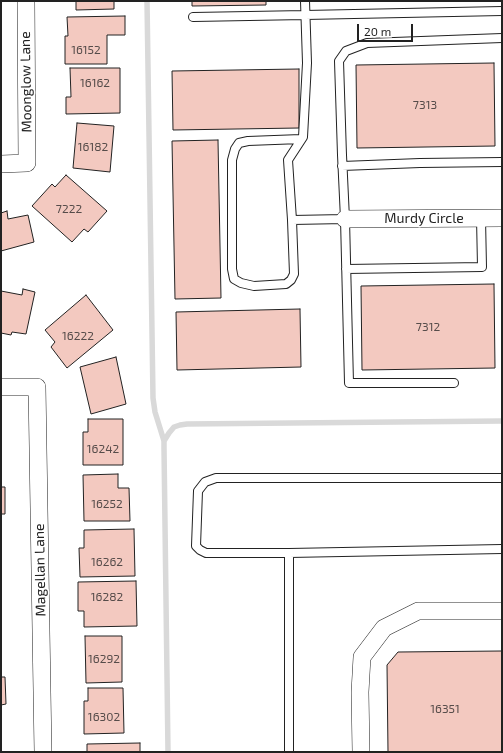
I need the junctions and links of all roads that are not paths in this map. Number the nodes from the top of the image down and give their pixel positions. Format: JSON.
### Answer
{"nodes":[{"id":1,"x":26,"y":1,"type":"edge"},
{"id":2,"x":305,"y":1,"type":"edge"},
{"id":3,"x":502,"y":11,"type":"edge"},
{"id":4,"x":305,"y":15,"type":"junction"},
{"id":5,"x":193,"y":17,"type":"dead end"},
{"id":6,"x":502,"y":38,"type":"edge"},
{"id":7,"x":301,"y":140,"type":"junction"},
{"id":8,"x":502,"y":162,"type":"edge"},
{"id":9,"x":1,"y":164,"type":"edge"},
{"id":10,"x":342,"y":166,"type":"junction"},
{"id":11,"x":481,"y":218,"type":"junction"},
{"id":12,"x":502,"y":218,"type":"edge"},
{"id":13,"x":345,"y":219,"type":"junction"},
{"id":14,"x":292,"y":220,"type":"junction"},
{"id":15,"x":346,"y":269,"type":"junction"},
{"id":16,"x":454,"y":383,"type":"dead end"},
{"id":17,"x":1,"y":387,"type":"edge"},
{"id":18,"x":502,"y":478,"type":"edge"},
{"id":19,"x":502,"y":549,"type":"edge"},
{"id":20,"x":289,"y":553,"type":"junction"},
{"id":21,"x":502,"y":611,"type":"edge"},
{"id":22,"x":43,"y":752,"type":"edge"},
{"id":23,"x":289,"y":752,"type":"edge"},
{"id":24,"x":361,"y":752,"type":"edge"}],
"edges":[{"from":1,"to":9,"type":"street","name":"Moonglow Lane"},
{"from":2,"to":4,"type":"lane"},
{"from":3,"to":4,"type":"lane"},
{"from":4,"to":5,"type":"lane"},
{"from":4,"to":7,"type":"lane"},
{"from":6,"to":10,"type":"lane"},
{"from":7,"to":14,"type":"lane"},
{"from":7,"to":14,"type":"lane"},
{"from":8,"to":10,"type":"lane"},
{"from":10,"to":13,"type":"lane"},
{"from":11,"to":12,"type":"street","name":"Murdy Circle"},
{"from":11,"to":13,"type":"street","name":"Murdy Circle"},
{"from":11,"to":15,"type":"lane"},
{"from":13,"to":14,"type":"lane"},
{"from":13,"to":15,"type":"lane"},
{"from":15,"to":16,"type":"lane"},
{"from":17,"to":22,"type":"street","name":"Magellan Lane"},
{"from":18,"to":20,"type":"lane"},
{"from":19,"to":20,"type":"lane"},
{"from":20,"to":23,"type":"lane"},
{"from":21,"to":24,"type":"street"}]}
